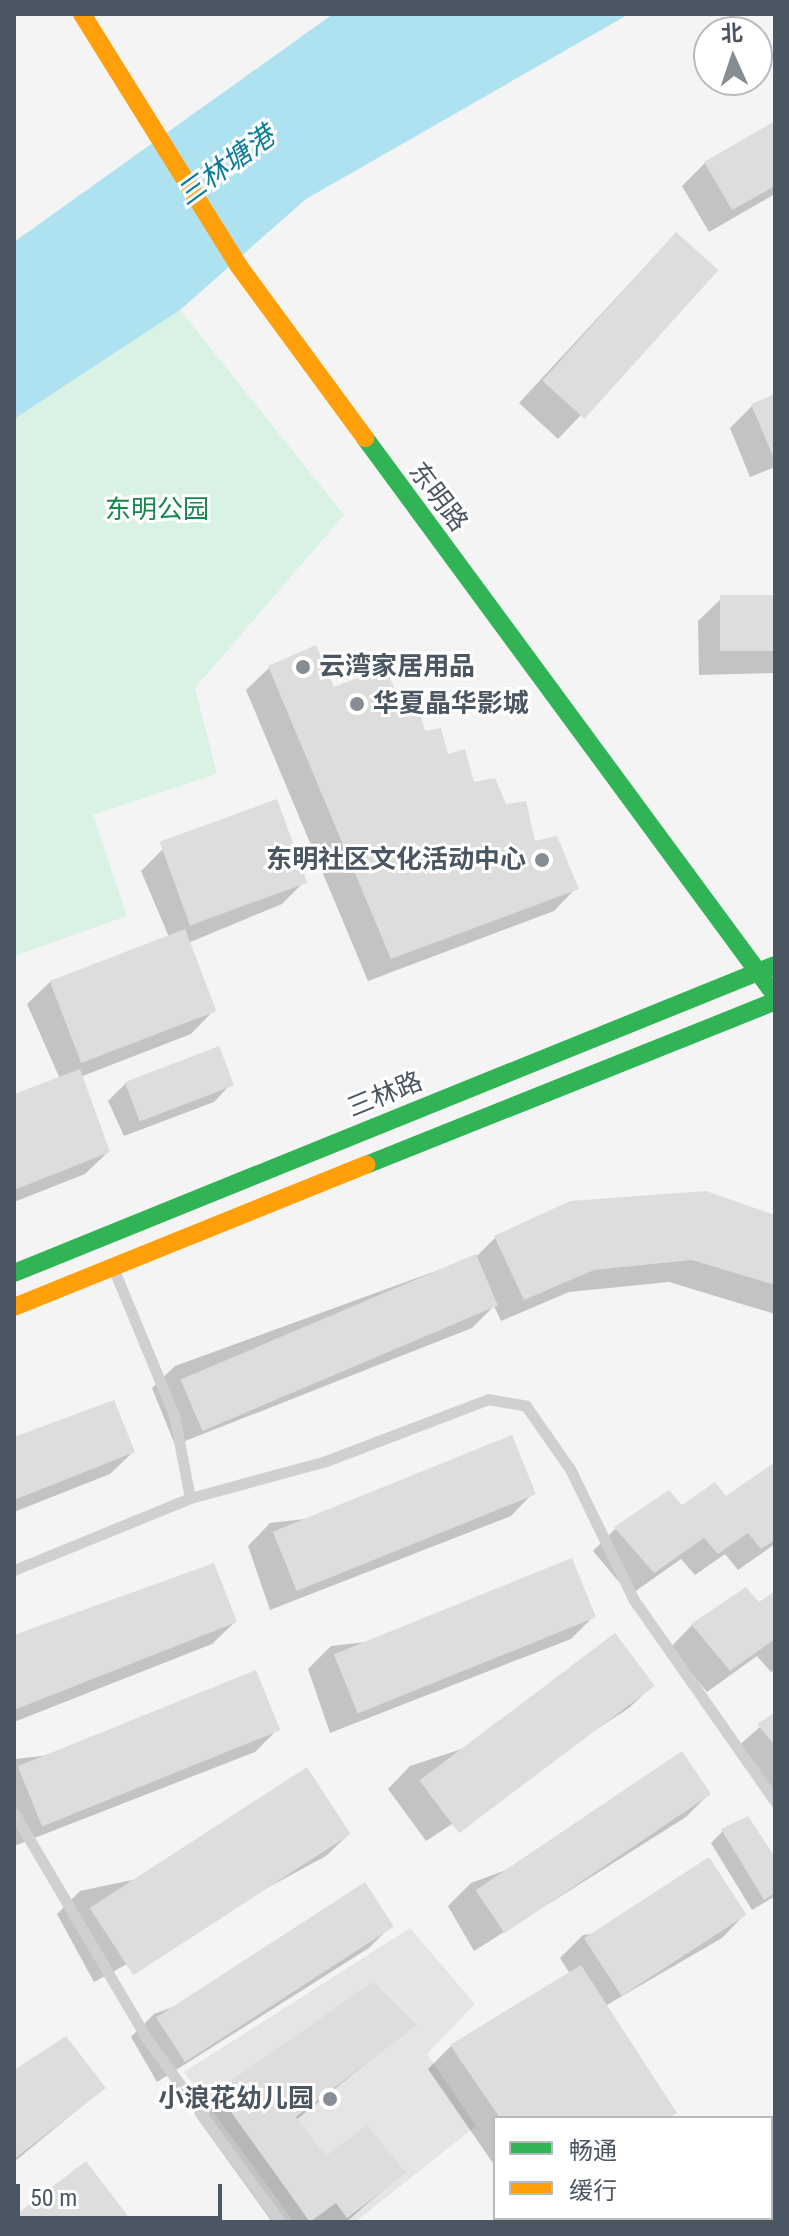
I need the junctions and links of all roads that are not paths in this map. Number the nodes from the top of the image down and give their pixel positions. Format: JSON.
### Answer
{"nodes":[{"id":1,"x":82,"y":14,"type":"edge"},
{"id":2,"x":766,"y":969,"type":"edge"},
{"id":3,"x":775,"y":995,"type":"edge"},
{"id":4,"x":775,"y":1001,"type":"edge"},
{"id":5,"x":112,"y":1266,"type":"junction"},
{"id":6,"x":14,"y":1273,"type":"edge"},
{"id":7,"x":14,"y":1307,"type":"edge"},
{"id":8,"x":190,"y":1498,"type":"junction"},
{"id":9,"x":14,"y":1570,"type":"edge"},
{"id":10,"x":775,"y":1801,"type":"edge"},
{"id":11,"x":14,"y":1813,"type":"edge"},
{"id":12,"x":280,"y":2222,"type":"edge"}],
"edges":[{"from":1,"to":2,"type":"main road","name":"东明路"},
{"from":2,"to":3,"type":"main road","name":"东明路"},
{"from":2,"to":6,"type":"main road","name":"三林路"},
{"from":4,"to":5,"type":"main road"},
{"from":5,"to":7,"type":"main road"},
{"from":5,"to":8,"type":"lane"},
{"from":8,"to":9,"type":"lane"},
{"from":8,"to":10,"type":"lane"},
{"from":11,"to":12,"type":"lane"}]}
